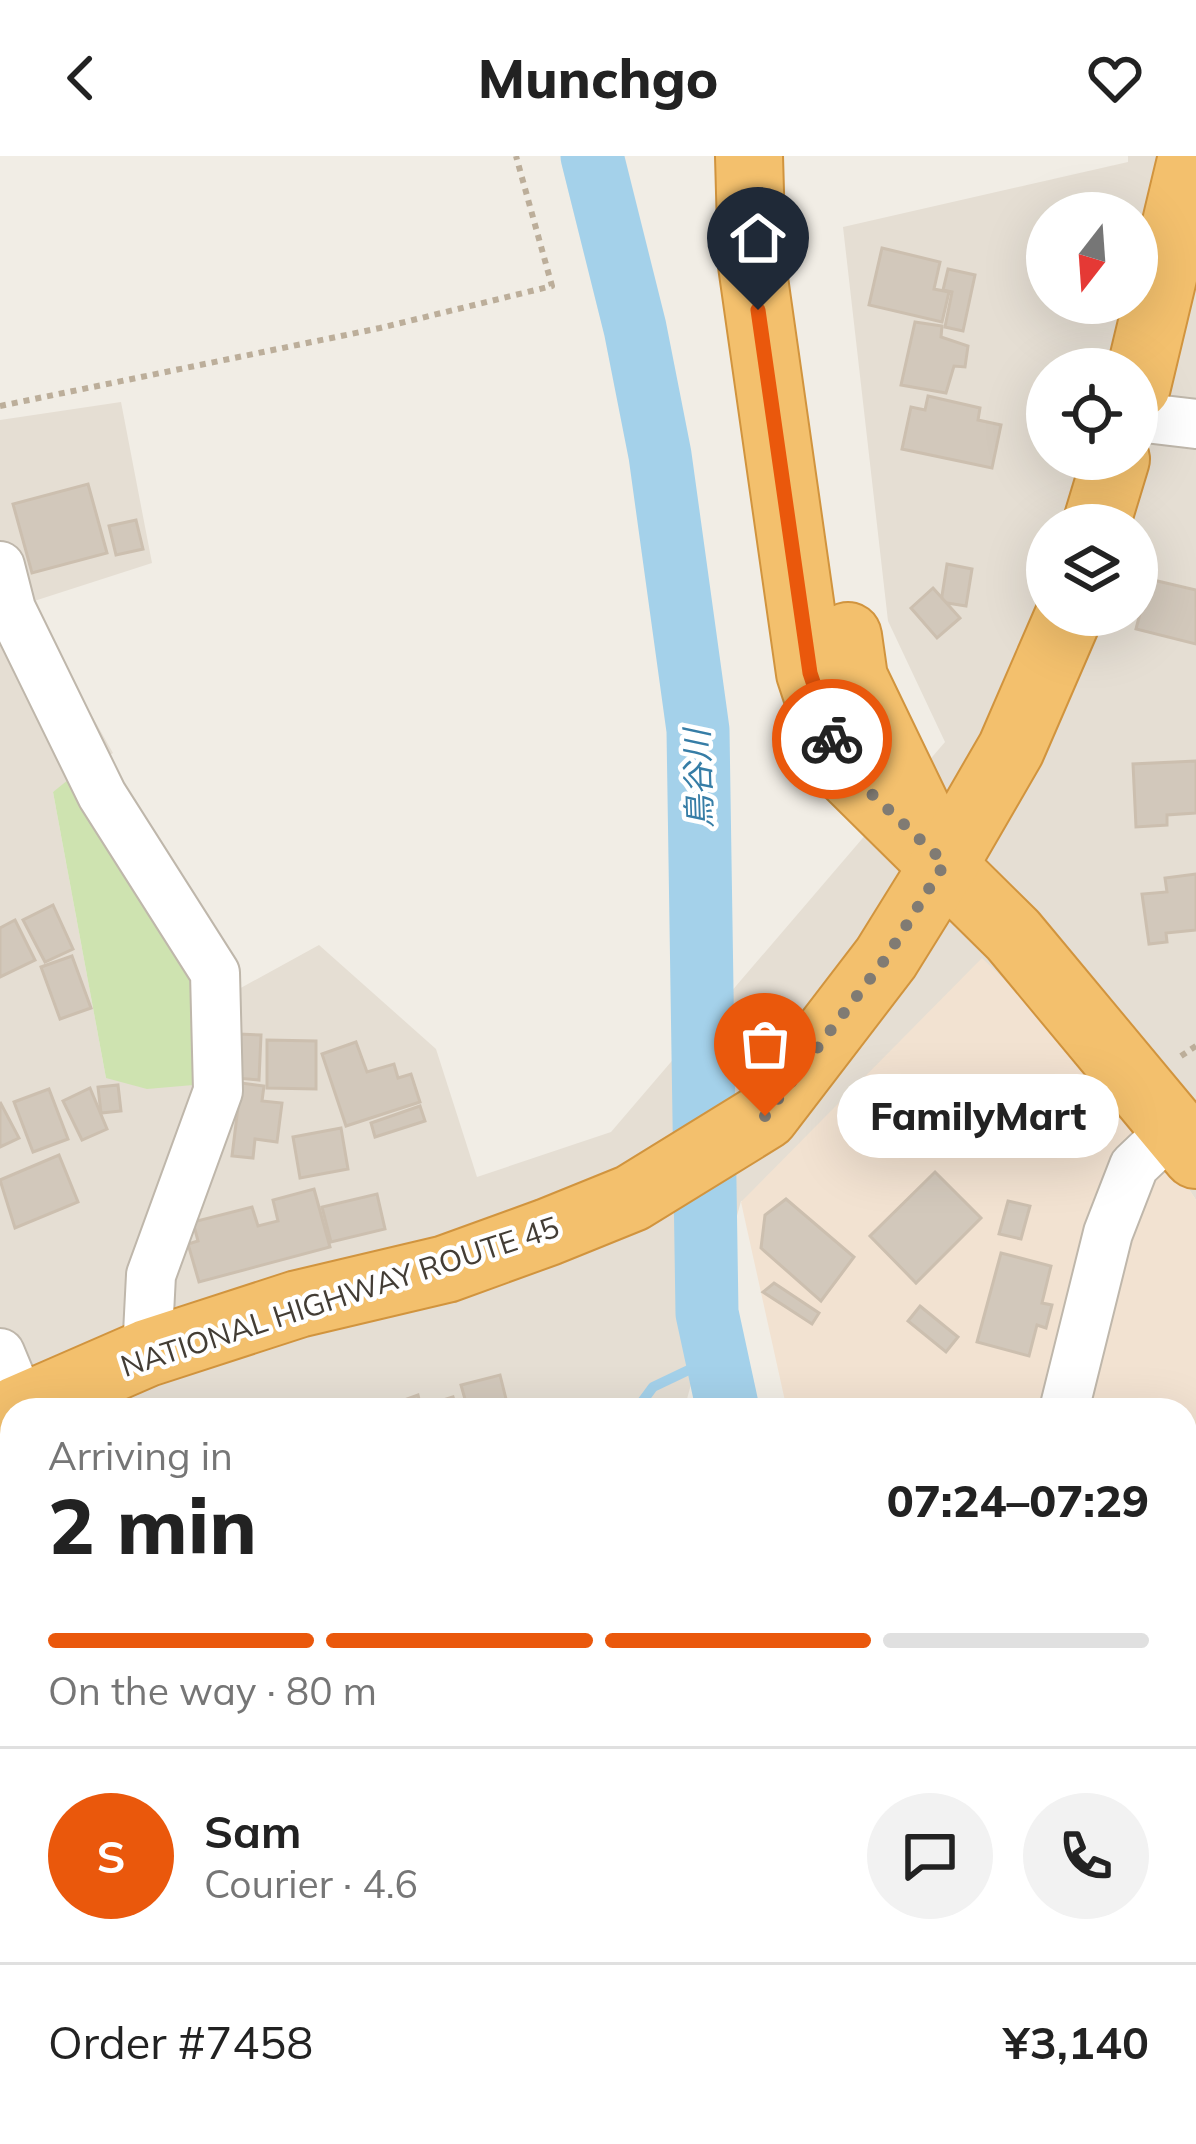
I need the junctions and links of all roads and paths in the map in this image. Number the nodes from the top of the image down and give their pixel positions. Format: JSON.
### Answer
{"nodes":[{"id":1,"x":516,"y":156,"type":"edge"},
{"id":2,"x":749,"y":156,"type":"edge"},
{"id":3,"x":778,"y":156,"type":"edge"},
{"id":4,"x":1192,"y":156,"type":"edge"},
{"id":5,"x":1183,"y":248,"type":"edge"},
{"id":6,"x":1150,"y":348,"type":"edge"},
{"id":7,"x":0,"y":406,"type":"edge"},
{"id":8,"x":1158,"y":419,"type":"edge"},
{"id":9,"x":1196,"y":424,"type":"edge"},
{"id":10,"x":0,"y":566,"type":"edge"},
{"id":11,"x":1060,"y":636,"type":"edge"},
{"id":12,"x":945,"y":863,"type":"junction"},
{"id":13,"x":1185,"y":1142,"type":"edge"},
{"id":14,"x":46,"y":1393,"type":"edge"},
{"id":15,"x":1067,"y":1398,"type":"edge"}],
"edges":[{"from":1,"to":7,"type":"path"},
{"from":2,"to":12,"type":"highway"},
{"from":3,"to":12,"type":"highway"},
{"from":4,"to":5,"type":"highway"},
{"from":5,"to":6,"type":"highway"},
{"from":8,"to":9,"type":"street"},
{"from":10,"to":14,"type":"street"},
{"from":11,"to":12,"type":"highway","name":"NATIONAL HIGHWAY ROUTE 45"},
{"from":12,"to":13,"type":"highway"},
{"from":12,"to":14,"type":"highway","name":"NATIONAL HIGHWAY ROUTE 45"},
{"from":13,"to":15,"type":"street"}]}
